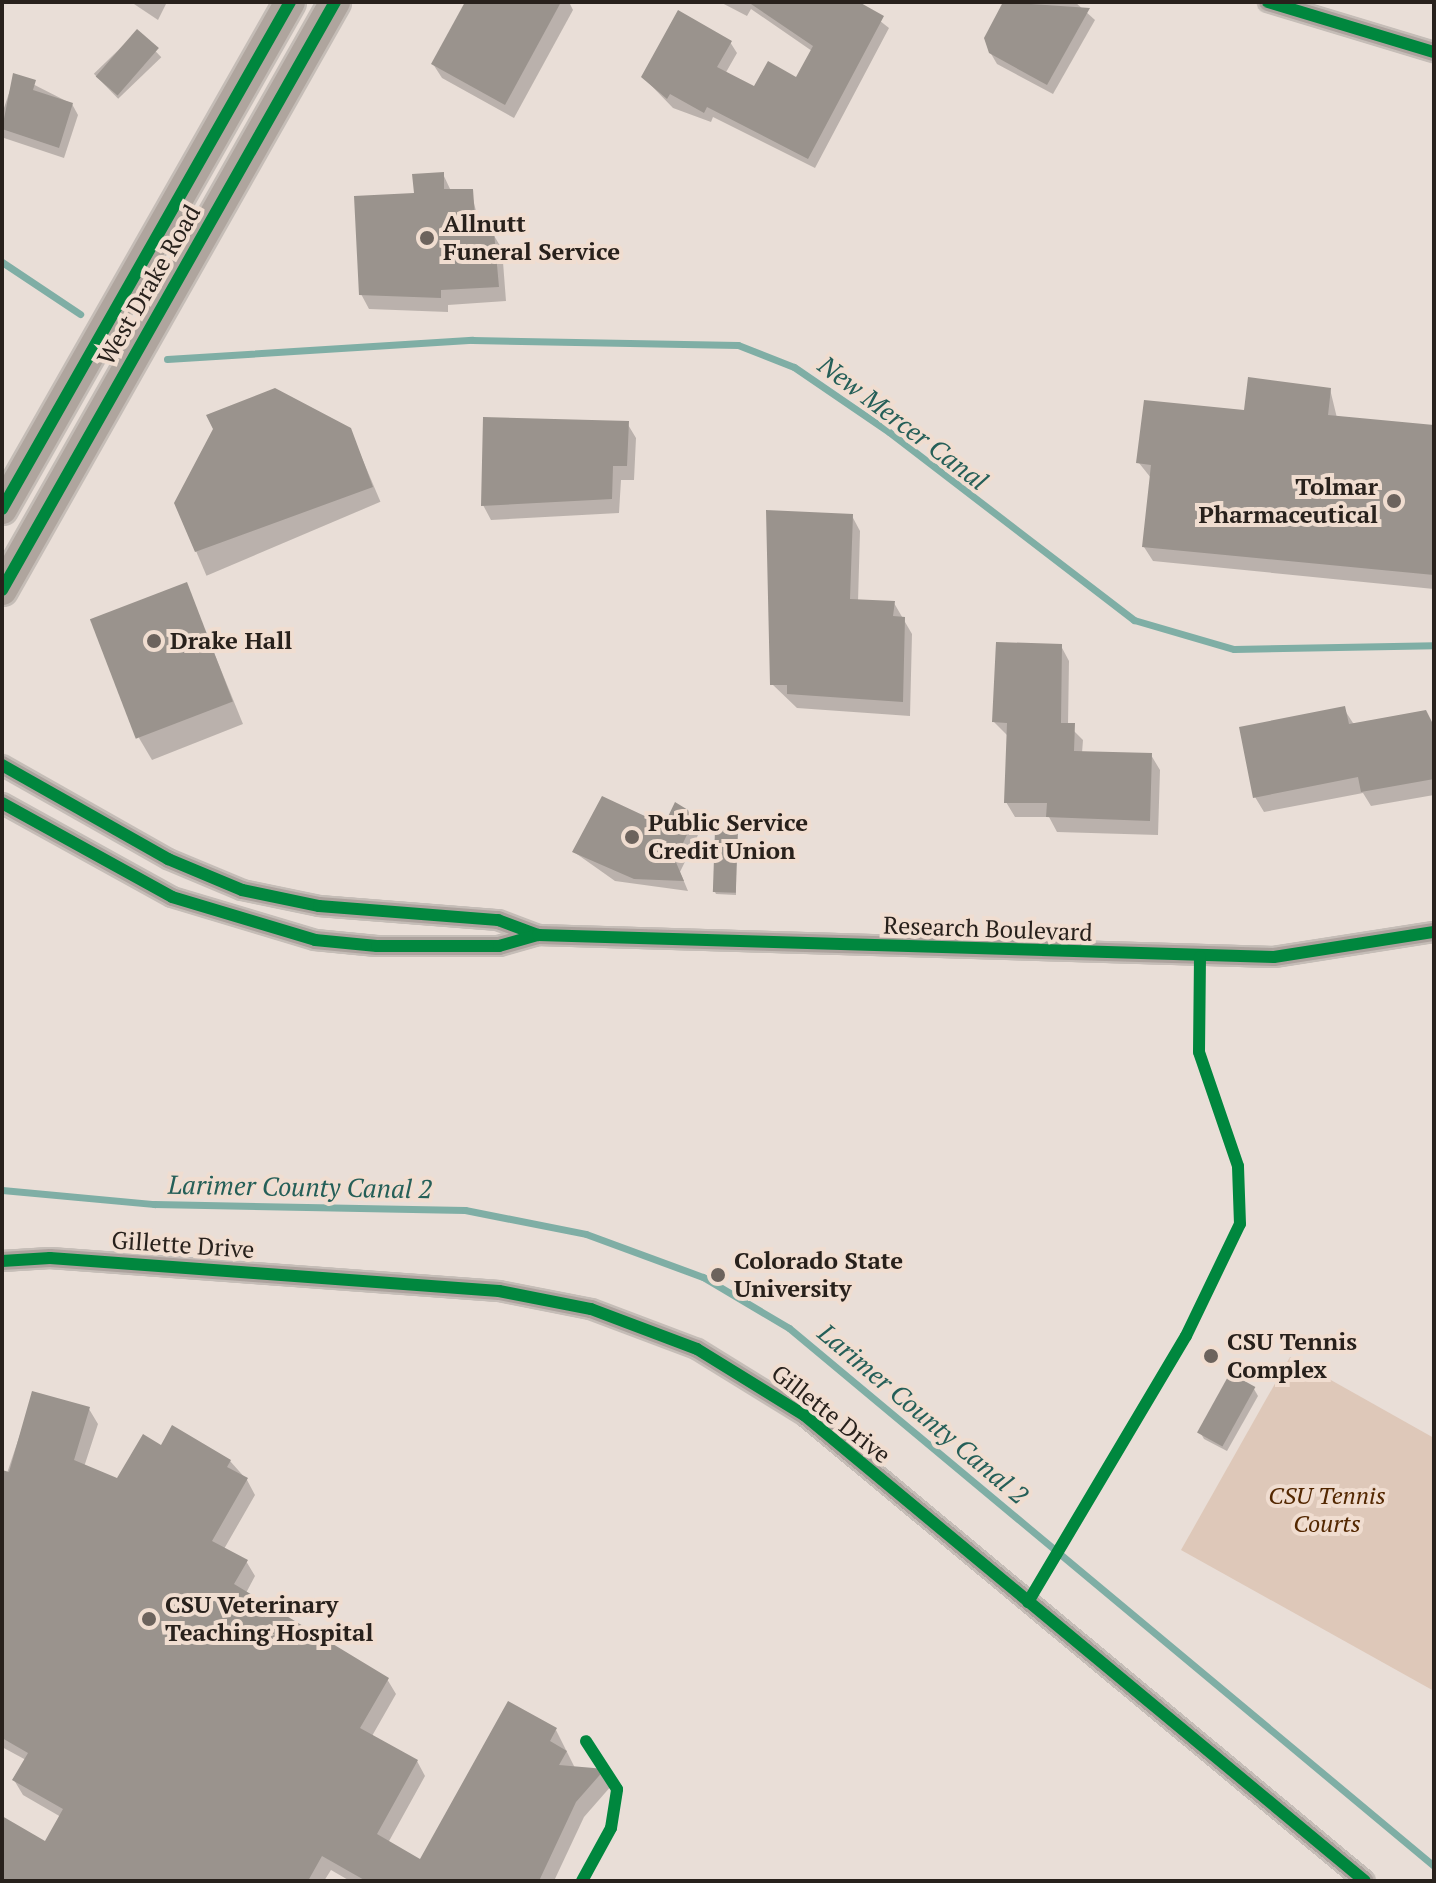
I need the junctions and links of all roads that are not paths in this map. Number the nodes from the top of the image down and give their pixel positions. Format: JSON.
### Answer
{"nodes":[{"id":1,"x":290,"y":2,"type":"edge"},
{"id":2,"x":335,"y":2,"type":"edge"},
{"id":3,"x":1268,"y":2,"type":"edge"},
{"id":4,"x":1434,"y":52,"type":"edge"},
{"id":5,"x":79,"y":372,"type":"junction"},
{"id":6,"x":77,"y":457,"type":"junction"},
{"id":7,"x":2,"y":509,"type":"edge"},
{"id":8,"x":2,"y":590,"type":"edge"},
{"id":9,"x":2,"y":765,"type":"edge"},
{"id":10,"x":2,"y":803,"type":"edge"},
{"id":11,"x":1434,"y":932,"type":"edge"},
{"id":12,"x":538,"y":935,"type":"junction"},
{"id":13,"x":2,"y":1261,"type":"edge"},
{"id":14,"x":1365,"y":1881,"type":"edge"}],
"edges":[{"from":1,"to":5,"type":"main road","name":"West Drake Road"},
{"from":2,"to":6,"type":"main road","name":"West Drake Road"},
{"from":3,"to":4,"type":"street"},
{"from":5,"to":6,"type":"main road"},
{"from":5,"to":7,"type":"main road","name":"West Drake Road"},
{"from":6,"to":8,"type":"main road","name":"West Drake Road"},
{"from":9,"to":12,"type":"street","name":"Research Boulevard"},
{"from":10,"to":12,"type":"street","name":"Research Boulevard"},
{"from":11,"to":12,"type":"street","name":"Research Boulevard"},
{"from":13,"to":14,"type":"street","name":"Gillette Drive"}]}
